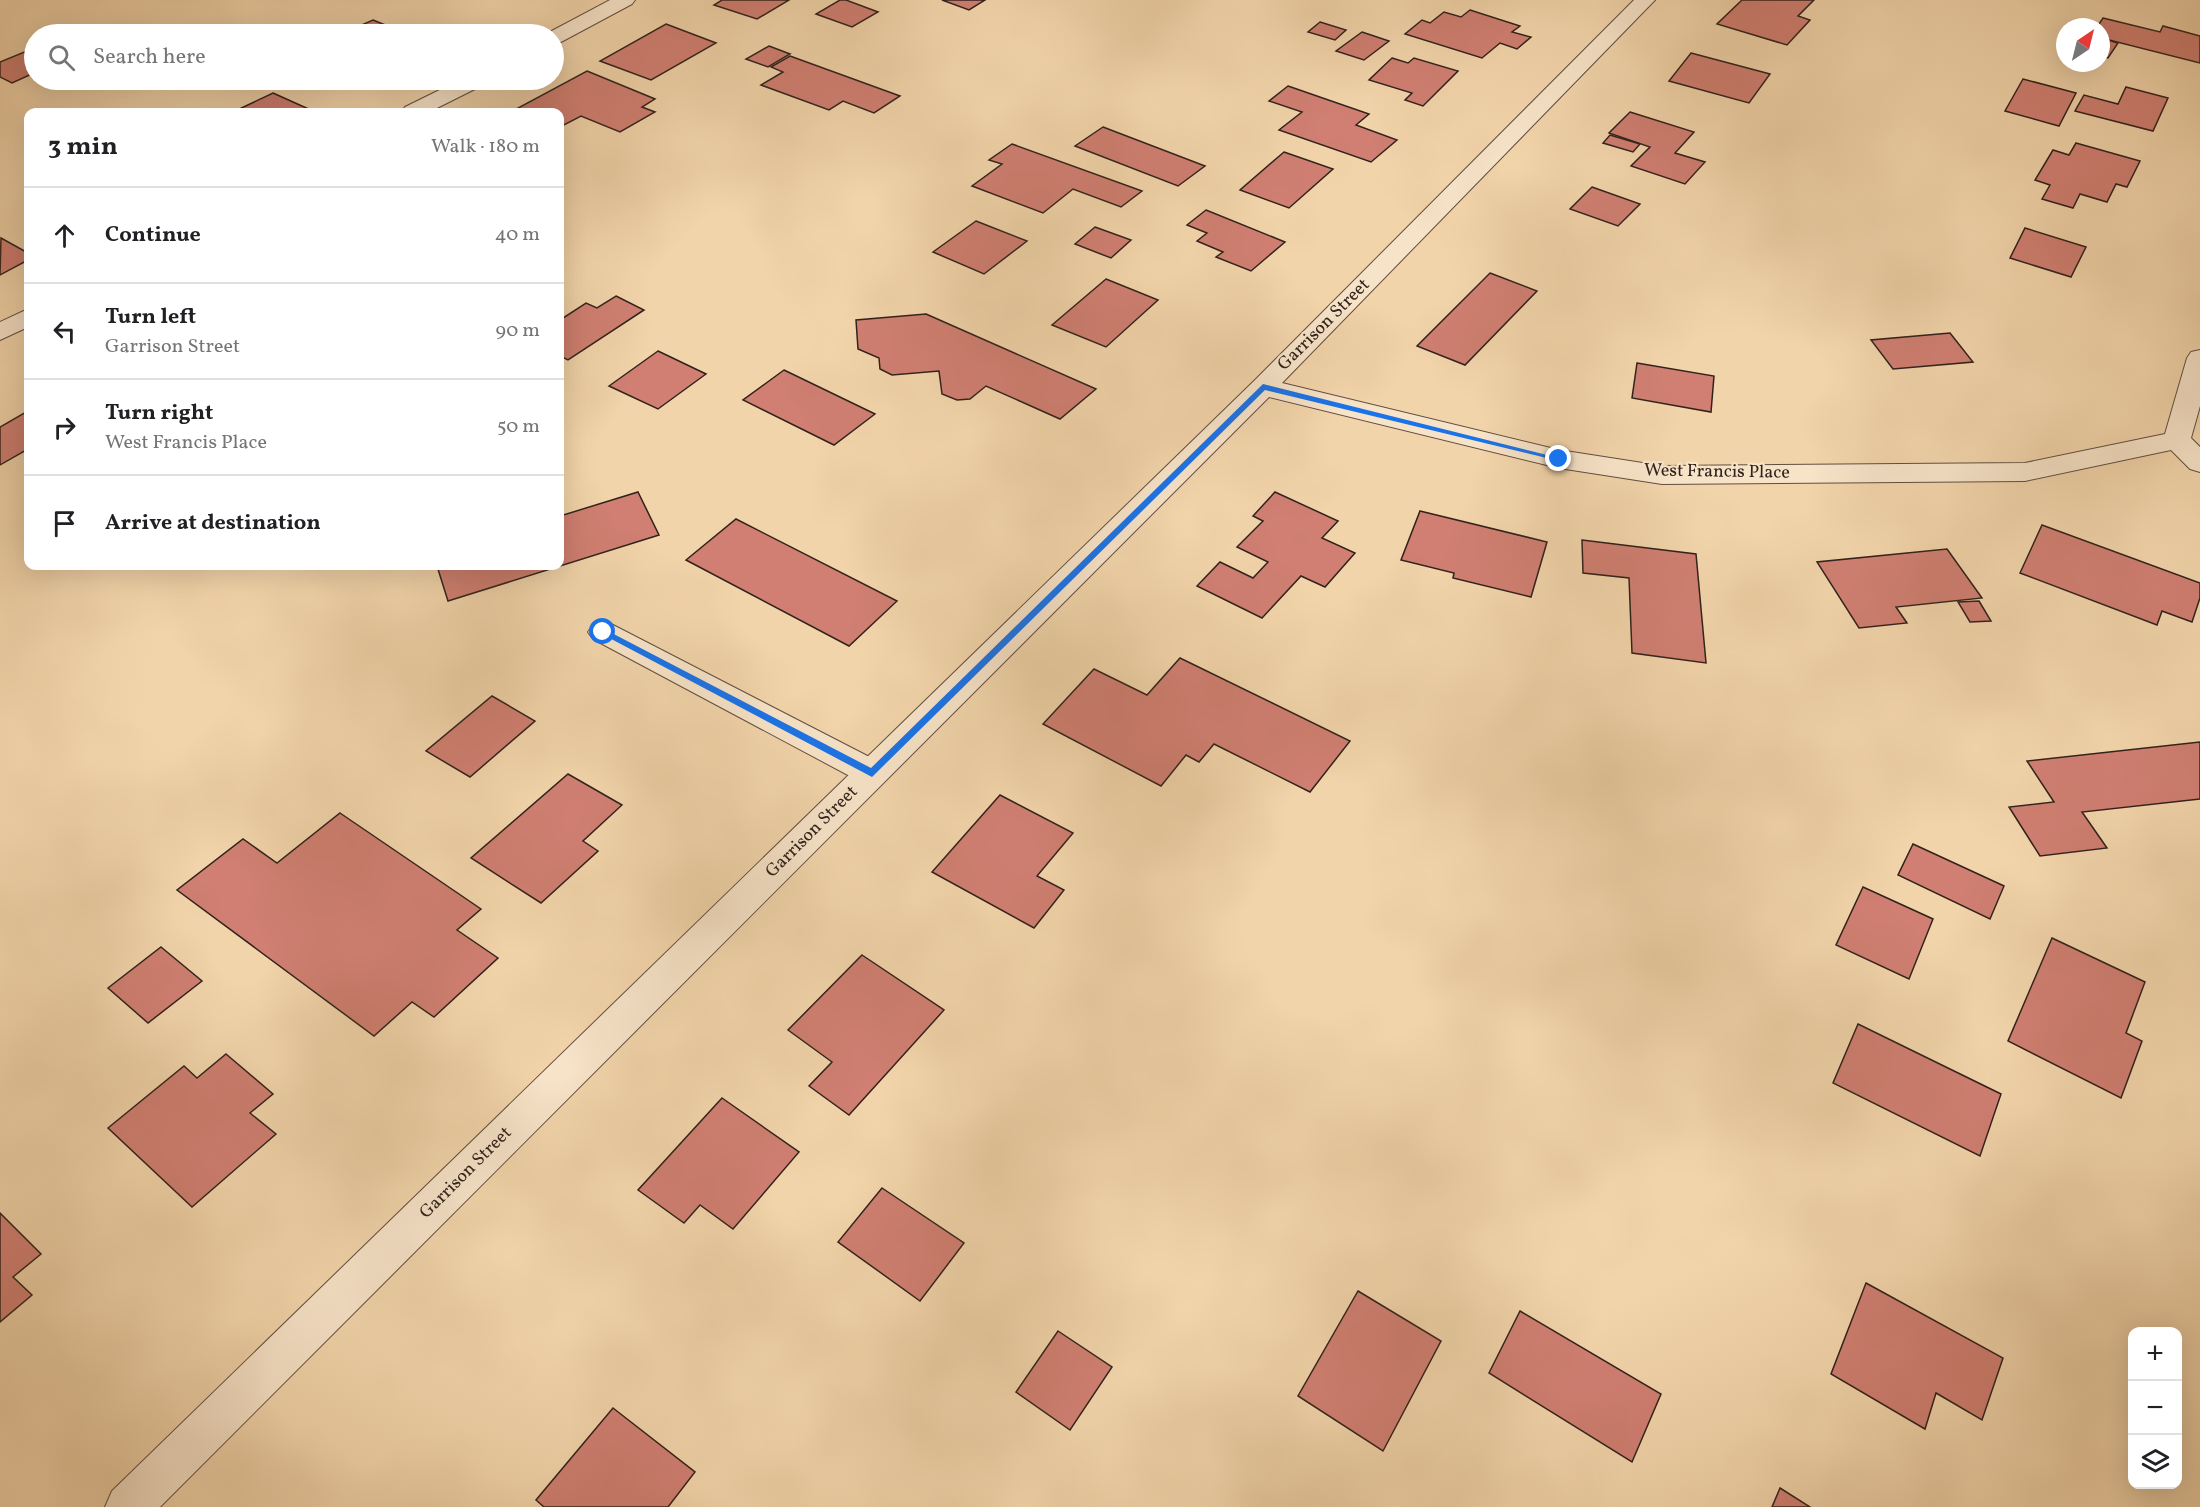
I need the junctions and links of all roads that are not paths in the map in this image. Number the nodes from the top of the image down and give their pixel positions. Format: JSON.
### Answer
{"nodes":[{"id":1,"x":625,"y":0,"type":"edge"},
{"id":2,"x":1645,"y":0,"type":"edge"},
{"id":3,"x":564,"y":33,"type":"edge"},
{"id":4,"x":456,"y":90,"type":"edge"},
{"id":5,"x":421,"y":108,"type":"edge"},
{"id":6,"x":24,"y":319,"type":"edge"},
{"id":7,"x":0,"y":332,"type":"edge"},
{"id":8,"x":2200,"y":358,"type":"edge"},
{"id":9,"x":1263,"y":387,"type":"junction"},
{"id":10,"x":2177,"y":440,"type":"junction"},
{"id":11,"x":2200,"y":462,"type":"edge"},
{"id":12,"x":603,"y":632,"type":"dead end"},
{"id":13,"x":872,"y":773,"type":"junction"},
{"id":14,"x":128,"y":1507,"type":"edge"}],
"edges":[{"from":1,"to":3,"type":"street"},
{"from":2,"to":9,"type":"street","name":"Garrison Street"},
{"from":4,"to":5,"type":"street"},
{"from":6,"to":7,"type":"street"},
{"from":8,"to":10,"type":"street"},
{"from":9,"to":10,"type":"street","name":"West Francis Place"},
{"from":9,"to":13,"type":"street","name":"Garrison Street"},
{"from":10,"to":11,"type":"street"},
{"from":12,"to":13,"type":"lane"},
{"from":13,"to":14,"type":"street","name":"Garrison Street"}]}
